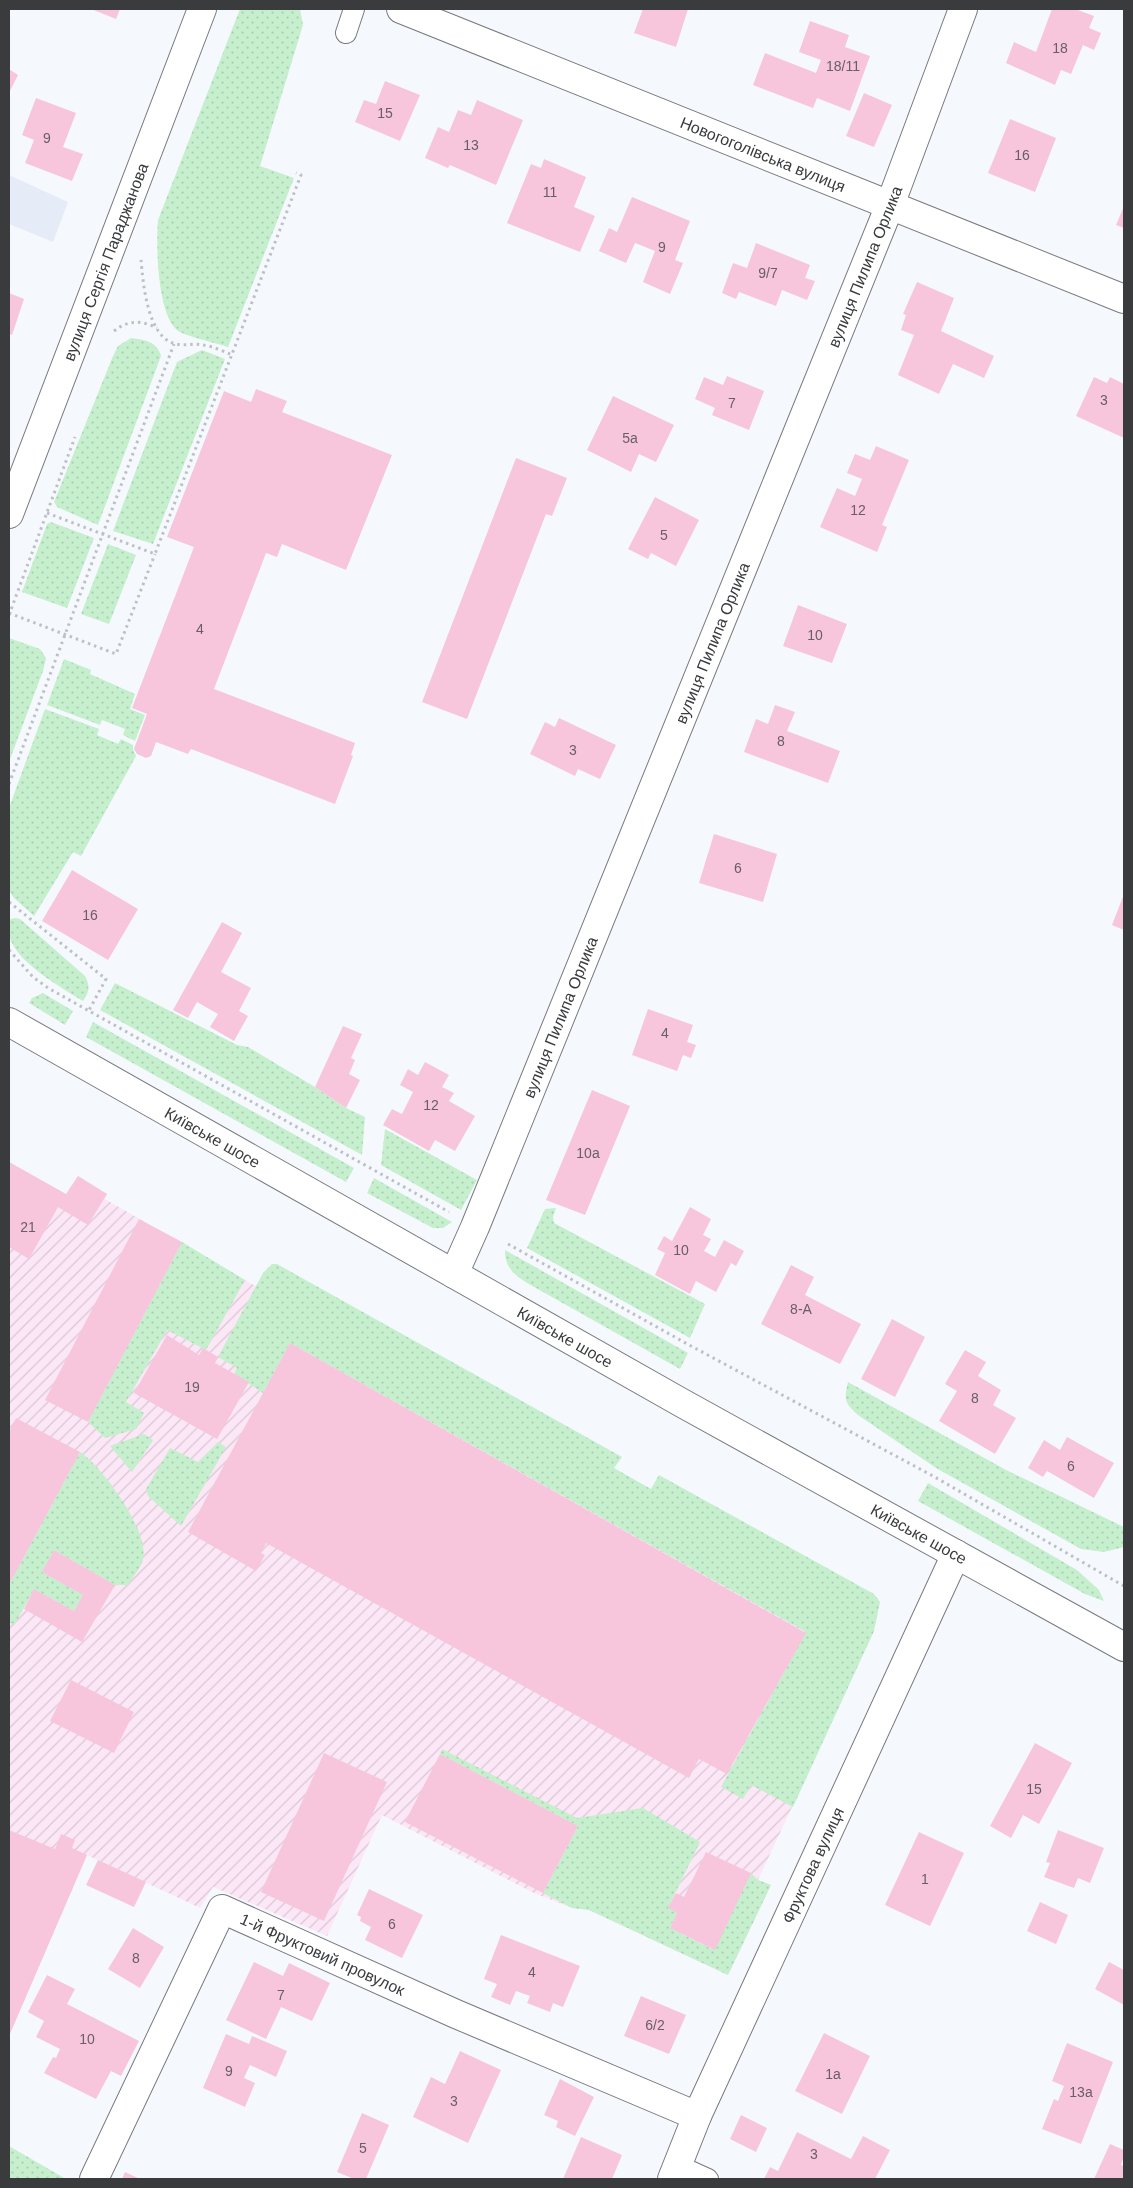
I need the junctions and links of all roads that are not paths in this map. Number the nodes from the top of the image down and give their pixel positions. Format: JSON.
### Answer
{"nodes":[{"id":1,"x":202,"y":9,"type":"edge"},
{"id":2,"x":354,"y":9,"type":"edge"},
{"id":3,"x":401,"y":9,"type":"edge"},
{"id":4,"x":963,"y":9,"type":"edge"},
{"id":5,"x":346,"y":33,"type":"dead end"},
{"id":6,"x":890,"y":205,"type":"junction"},
{"id":7,"x":1124,"y":299,"type":"edge"},
{"id":8,"x":9,"y":514,"type":"edge"},
{"id":9,"x":9,"y":1022,"type":"edge"},
{"id":10,"x":454,"y":1274,"type":"junction"},
{"id":11,"x":956,"y":1554,"type":"junction"},
{"id":12,"x":1124,"y":1647,"type":"edge"},
{"id":13,"x":697,"y":2116,"type":"junction"},
{"id":14,"x":675,"y":2172,"type":"edge"},
{"id":15,"x":94,"y":2179,"type":"edge"},
{"id":16,"x":708,"y":2179,"type":"edge"}],
"edges":[{"from":1,"to":8,"type":"street","name":"вулиця Сергія Параджанова"},
{"from":2,"to":5,"type":"lane"},
{"from":3,"to":6,"type":"street","name":"Новогоголівська вулиця"},
{"from":4,"to":6,"type":"street","name":"вулиця Пилипа Орлика"},
{"from":6,"to":7,"type":"street","name":"Новогоголівська вулиця"},
{"from":6,"to":10,"type":"street","name":"вулиця Пилипа Орлика"},
{"from":9,"to":10,"type":"street","name":"Київське шосе"},
{"from":10,"to":11,"type":"street","name":"Київське шосе"},
{"from":11,"to":12,"type":"street","name":"Київське шосе"},
{"from":11,"to":13,"type":"street","name":"Фруктова вулиця"},
{"from":13,"to":14,"type":"street","name":"Фруктова вулиця"},
{"from":13,"to":15,"type":"street","name":"1-й Фруктовий провулок"},
{"from":14,"to":16,"type":"lane"}]}
